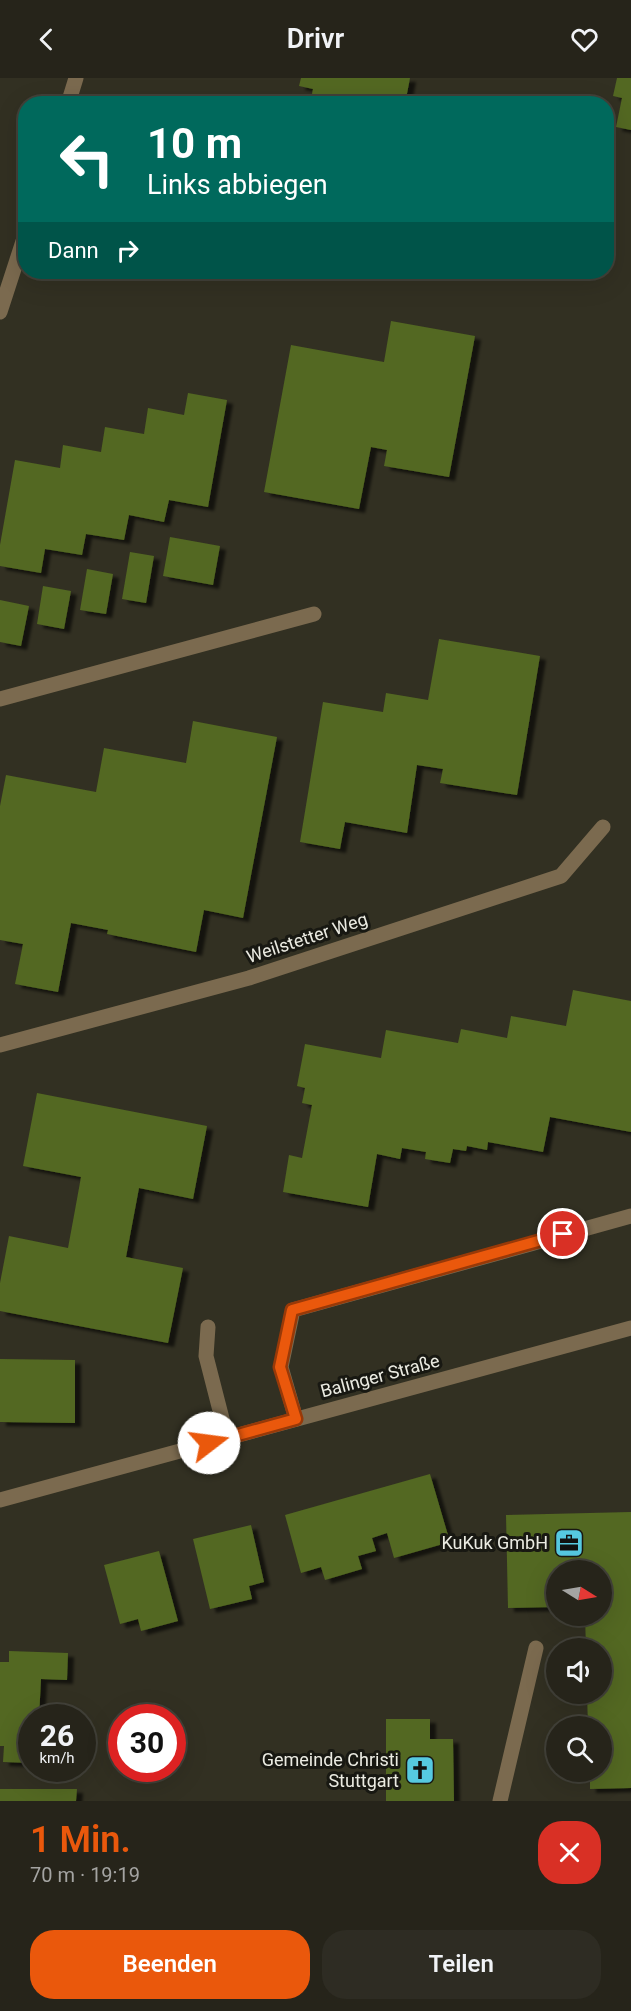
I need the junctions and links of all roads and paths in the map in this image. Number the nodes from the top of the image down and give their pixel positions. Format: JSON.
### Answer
{"nodes":[{"id":1,"x":76,"y":78,"type":"edge"},
{"id":2,"x":70,"y":96,"type":"edge"},
{"id":3,"x":18,"y":257,"type":"edge"},
{"id":4,"x":0,"y":312,"type":"edge"},
{"id":5,"x":314,"y":614,"type":"dead end"},
{"id":6,"x":0,"y":699,"type":"edge"},
{"id":7,"x":603,"y":827,"type":"dead end"},
{"id":8,"x":0,"y":1045,"type":"edge"},
{"id":9,"x":631,"y":1216,"type":"edge"},
{"id":10,"x":208,"y":1327,"type":"dead end"},
{"id":11,"x":631,"y":1328,"type":"edge"},
{"id":12,"x":296,"y":1419,"type":"junction"},
{"id":13,"x":227,"y":1438,"type":"junction"},
{"id":14,"x":0,"y":1500,"type":"edge"},
{"id":15,"x":536,"y":1648,"type":"dead end"},
{"id":16,"x":500,"y":1801,"type":"edge"}],
"edges":[{"from":1,"to":2,"type":"street"},
{"from":3,"to":4,"type":"street"},
{"from":5,"to":6,"type":"street"},
{"from":7,"to":8,"type":"street","name":"Weilstetter Weg"},
{"from":9,"to":12,"type":"street"},
{"from":10,"to":13,"type":"street"},
{"from":11,"to":12,"type":"street","name":"Balinger Straße"},
{"from":12,"to":13,"type":"street","name":"Balinger Straße"},
{"from":13,"to":14,"type":"street","name":"Balinger Straße"},
{"from":15,"to":16,"type":"street"}]}
